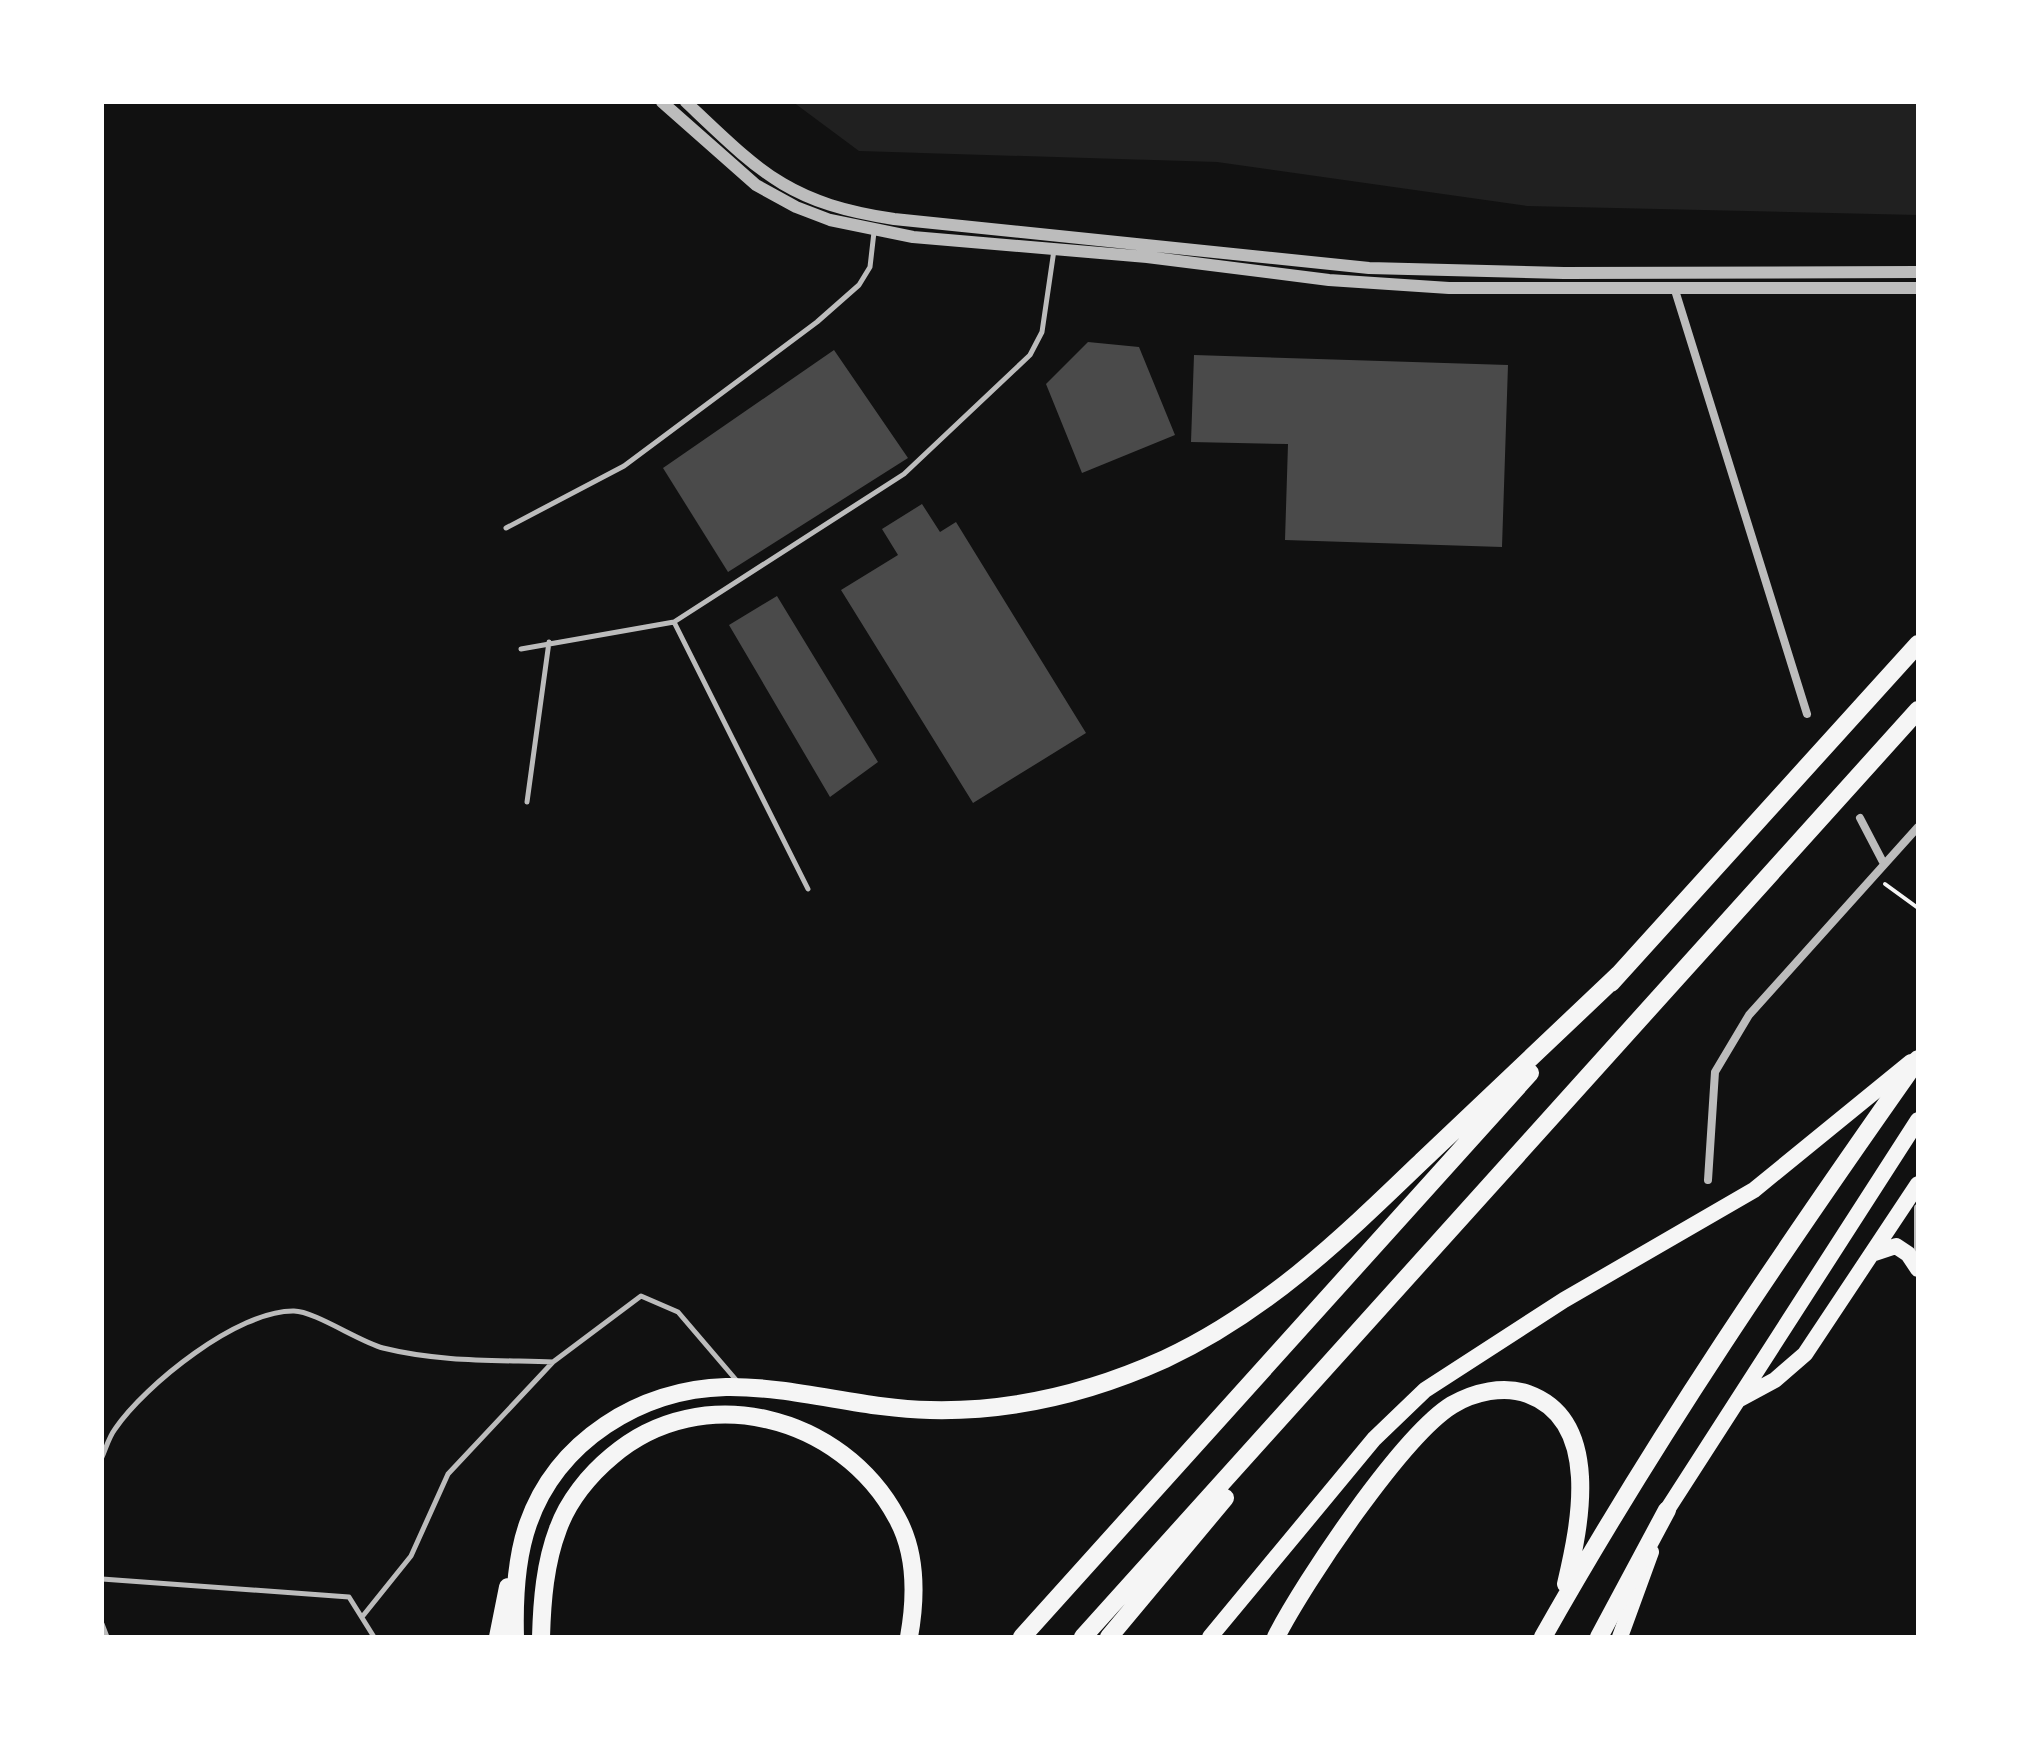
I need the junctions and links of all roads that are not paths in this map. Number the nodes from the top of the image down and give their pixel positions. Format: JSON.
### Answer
{"nodes":[{"id":1,"x":662,"y":102,"type":"edge"},
{"id":2,"x":686,"y":102,"type":"edge"},
{"id":3,"x":874,"y":231,"type":"junction"},
{"id":4,"x":1054,"y":249,"type":"junction"},
{"id":5,"x":1918,"y":272,"type":"edge"},
{"id":6,"x":1674,"y":286,"type":"junction"},
{"id":7,"x":1918,"y":288,"type":"edge"},
{"id":8,"x":506,"y":528,"type":"dead end"},
{"id":9,"x":674,"y":622,"type":"junction"},
{"id":10,"x":549,"y":642,"type":"junction"},
{"id":11,"x":1918,"y":644,"type":"edge"},
{"id":12,"x":521,"y":649,"type":"dead end"},
{"id":13,"x":1918,"y":710,"type":"edge"},
{"id":14,"x":1807,"y":714,"type":"dead end"},
{"id":15,"x":527,"y":802,"type":"dead end"},
{"id":16,"x":1860,"y":818,"type":"dead end"},
{"id":17,"x":1918,"y":827,"type":"edge"},
{"id":18,"x":1884,"y":864,"type":"junction"},
{"id":19,"x":808,"y":889,"type":"dead end"},
{"id":20,"x":1618,"y":975,"type":"junction"},
{"id":21,"x":1918,"y":1057,"type":"edge"},
{"id":22,"x":1918,"y":1120,"type":"edge"},
{"id":23,"x":1708,"y":1180,"type":"dead end"},
{"id":24,"x":1918,"y":1184,"type":"edge"},
{"id":25,"x":1482,"y":1192,"type":"junction"},
{"id":26,"x":1918,"y":1208,"type":"edge"},
{"id":27,"x":1872,"y":1254,"type":"junction"},
{"id":28,"x":1918,"y":1268,"type":"edge"},
{"id":29,"x":553,"y":1362,"type":"junction"},
{"id":30,"x":744,"y":1388,"type":"junction"},
{"id":31,"x":1736,"y":1401,"type":"junction"},
{"id":32,"x":102,"y":1457,"type":"edge"},
{"id":33,"x":1667,"y":1510,"type":"junction"},
{"id":34,"x":528,"y":1524,"type":"junction"},
{"id":35,"x":102,"y":1579,"type":"edge"},
{"id":36,"x":1560,"y":1606,"type":"junction"},
{"id":37,"x":362,"y":1617,"type":"junction"},
{"id":38,"x":102,"y":1624,"type":"edge"},
{"id":39,"x":107,"y":1637,"type":"edge"},
{"id":40,"x":374,"y":1637,"type":"edge"},
{"id":41,"x":498,"y":1637,"type":"edge"},
{"id":42,"x":515,"y":1637,"type":"edge"},
{"id":43,"x":541,"y":1637,"type":"edge"},
{"id":44,"x":909,"y":1637,"type":"edge"},
{"id":45,"x":1022,"y":1637,"type":"edge"},
{"id":46,"x":1083,"y":1637,"type":"edge"},
{"id":47,"x":1109,"y":1637,"type":"edge"},
{"id":48,"x":1210,"y":1637,"type":"edge"},
{"id":49,"x":1276,"y":1637,"type":"edge"},
{"id":50,"x":1543,"y":1637,"type":"edge"},
{"id":51,"x":1599,"y":1637,"type":"edge"},
{"id":52,"x":1620,"y":1637,"type":"edge"}],
"edges":[{"from":1,"to":3,"type":"street"},
{"from":2,"to":5,"type":"street"},
{"from":3,"to":4,"type":"street"},
{"from":3,"to":8,"type":"lane"},
{"from":4,"to":6,"type":"street"},
{"from":4,"to":9,"type":"lane"},
{"from":6,"to":7,"type":"street"},
{"from":6,"to":14,"type":"street"},
{"from":9,"to":10,"type":"lane"},
{"from":9,"to":19,"type":"lane"},
{"from":10,"to":12,"type":"lane"},
{"from":10,"to":15,"type":"lane"},
{"from":11,"to":20,"type":"highway"},
{"from":13,"to":25,"type":"highway"},
{"from":16,"to":18,"type":"street"},
{"from":17,"to":18,"type":"street"},
{"from":18,"to":23,"type":"street"},
{"from":20,"to":30,"type":"highway"},
{"from":20,"to":45,"type":"highway"},
{"from":21,"to":36,"type":"highway"},
{"from":21,"to":48,"type":"main road"},
{"from":22,"to":31,"type":"main road"},
{"from":24,"to":27,"type":"main road"},
{"from":25,"to":46,"type":"highway"},
{"from":25,"to":47,"type":"highway"},
{"from":26,"to":28,"type":"street"},
{"from":27,"to":28,"type":"main road"},
{"from":27,"to":31,"type":"main road"},
{"from":29,"to":30,"type":"lane"},
{"from":29,"to":32,"type":"lane"},
{"from":29,"to":37,"type":"lane"},
{"from":30,"to":34,"type":"highway"},
{"from":31,"to":33,"type":"main road"},
{"from":33,"to":51,"type":"highway"},
{"from":33,"to":52,"type":"main road"},
{"from":34,"to":41,"type":"highway"},
{"from":34,"to":42,"type":"highway"},
{"from":35,"to":37,"type":"lane"},
{"from":36,"to":49,"type":"highway"},
{"from":36,"to":50,"type":"highway"},
{"from":37,"to":40,"type":"lane"},
{"from":38,"to":39,"type":"lane"},
{"from":43,"to":44,"type":"highway"}]}
